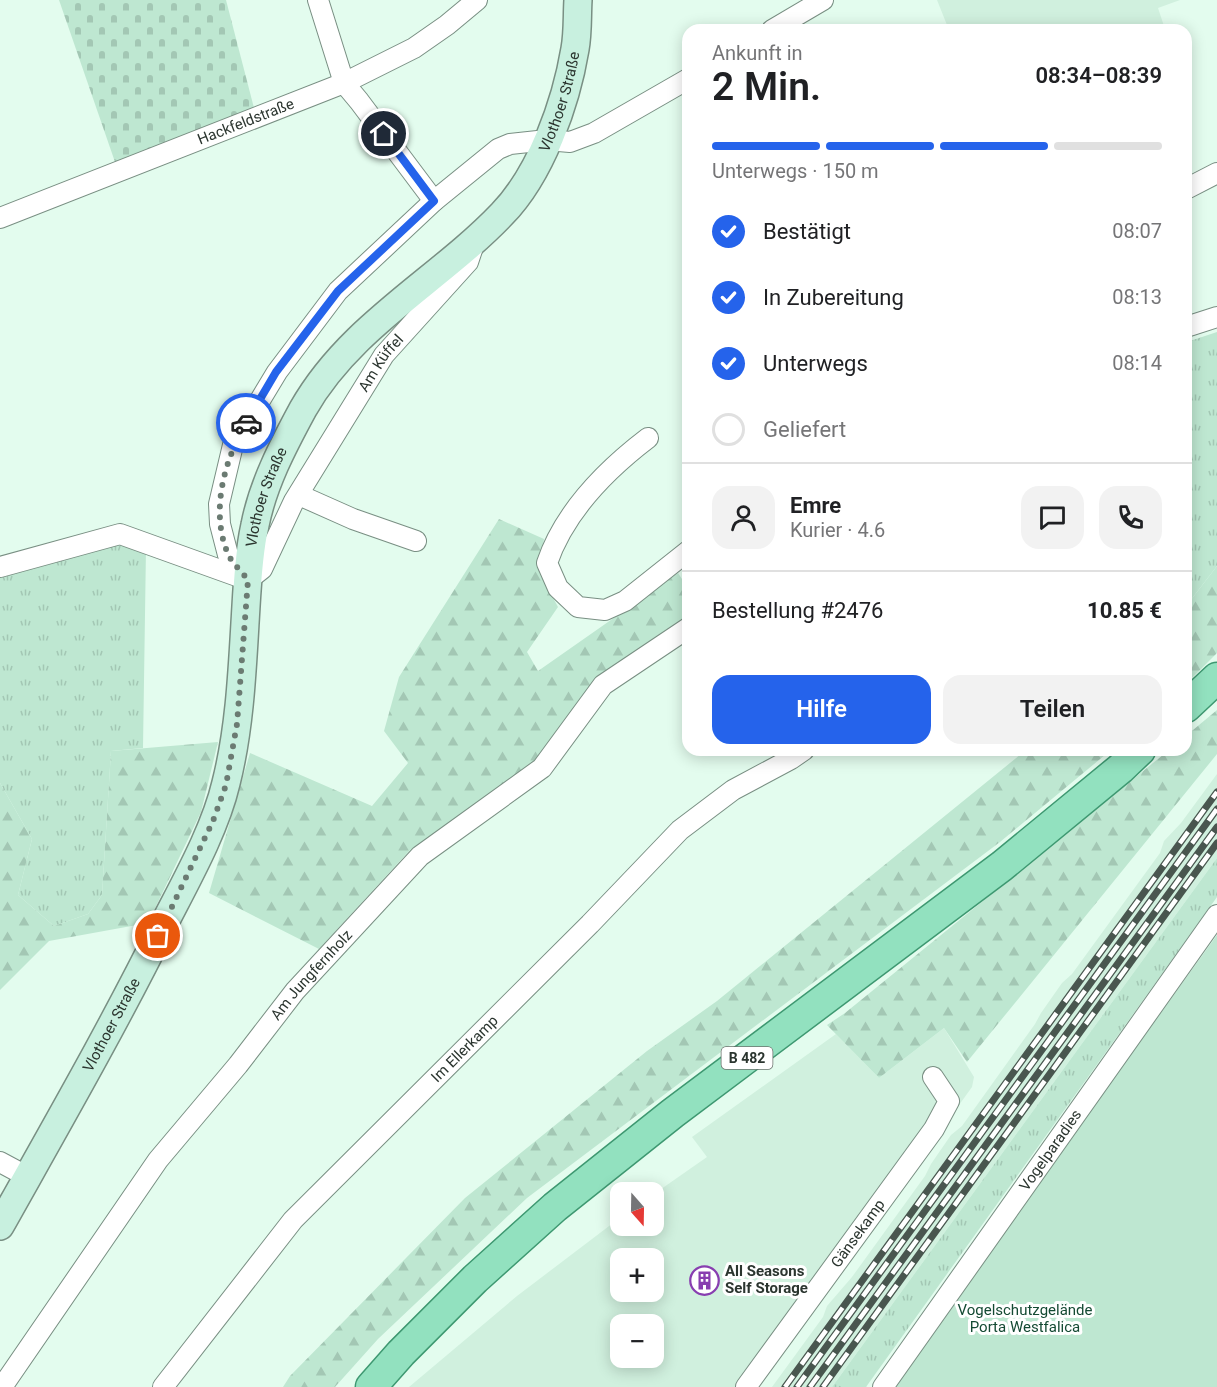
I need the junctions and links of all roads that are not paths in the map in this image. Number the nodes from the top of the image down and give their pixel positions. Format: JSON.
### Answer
{"nodes":[{"id":1,"x":318,"y":0,"type":"edge"},
{"id":2,"x":477,"y":0,"type":"edge"},
{"id":3,"x":578,"y":0,"type":"edge"},
{"id":4,"x":824,"y":0,"type":"edge"},
{"id":5,"x":782,"y":24,"type":"edge"},
{"id":6,"x":682,"y":82,"type":"edge"},
{"id":7,"x":344,"y":83,"type":"junction"},
{"id":8,"x":547,"y":140,"type":"junction"},
{"id":9,"x":1217,"y":173,"type":"edge"},
{"id":10,"x":1192,"y":186,"type":"edge"},
{"id":11,"x":434,"y":201,"type":"junction"},
{"id":12,"x":0,"y":218,"type":"edge"},
{"id":13,"x":475,"y":240,"type":"junction"},
{"id":14,"x":1217,"y":317,"type":"edge"},
{"id":15,"x":1192,"y":325,"type":"edge"},
{"id":16,"x":648,"y":438,"type":"dead end"},
{"id":17,"x":298,"y":495,"type":"junction"},
{"id":18,"x":416,"y":541,"type":"dead end"},
{"id":19,"x":682,"y":556,"type":"edge"},
{"id":20,"x":0,"y":567,"type":"edge"},
{"id":21,"x":248,"y":580,"type":"junction"},
{"id":22,"x":682,"y":632,"type":"edge"},
{"id":23,"x":1217,"y":678,"type":"edge"},
{"id":24,"x":1192,"y":701,"type":"edge"},
{"id":25,"x":795,"y":756,"type":"edge"},
{"id":26,"x":1134,"y":756,"type":"edge"},
{"id":27,"x":1217,"y":915,"type":"edge"},
{"id":28,"x":933,"y":1077,"type":"dead end"},
{"id":29,"x":0,"y":1162,"type":"edge"},
{"id":30,"x":27,"y":1177,"type":"junction"},
{"id":31,"x":0,"y":1226,"type":"edge"},
{"id":32,"x":2,"y":1387,"type":"edge"},
{"id":33,"x":163,"y":1387,"type":"edge"},
{"id":34,"x":371,"y":1387,"type":"edge"},
{"id":35,"x":746,"y":1387,"type":"edge"},
{"id":36,"x":883,"y":1387,"type":"edge"}],
"edges":[{"from":1,"to":7,"type":"street"},
{"from":2,"to":7,"type":"street","name":"Hackfeldstraße"},
{"from":3,"to":8,"type":"street","name":"Vlothoer Straße"},
{"from":4,"to":5,"type":"street"},
{"from":6,"to":8,"type":"street"},
{"from":7,"to":11,"type":"street"},
{"from":7,"to":12,"type":"street","name":"Hackfeldstraße"},
{"from":8,"to":11,"type":"street"},
{"from":8,"to":13,"type":"street","name":"Vlothoer Straße"},
{"from":9,"to":10,"type":"street"},
{"from":11,"to":21,"type":"street"},
{"from":13,"to":17,"type":"street","name":"Am Küffel"},
{"from":13,"to":21,"type":"street","name":"Vlothoer Straße"},
{"from":14,"to":15,"type":"street"},
{"from":16,"to":19,"type":"street"},
{"from":17,"to":18,"type":"street"},
{"from":17,"to":21,"type":"street","name":"Am Küffel"},
{"from":20,"to":21,"type":"street"},
{"from":21,"to":30,"type":"street","name":"Vlothoer Straße"},
{"from":22,"to":32,"type":"street","name":"Am Jungfernholz"},
{"from":23,"to":24,"type":"main road"},
{"from":25,"to":33,"type":"street","name":"Im Ellerkamp"},
{"from":26,"to":34,"type":"main road","number":"B 482"},
{"from":27,"to":36,"type":"street","name":"Vogelparadies"},
{"from":28,"to":35,"type":"street","name":"Gänsekamp"},
{"from":29,"to":30,"type":"street"},
{"from":30,"to":31,"type":"street","name":"Vlothoer Straße"}]}
